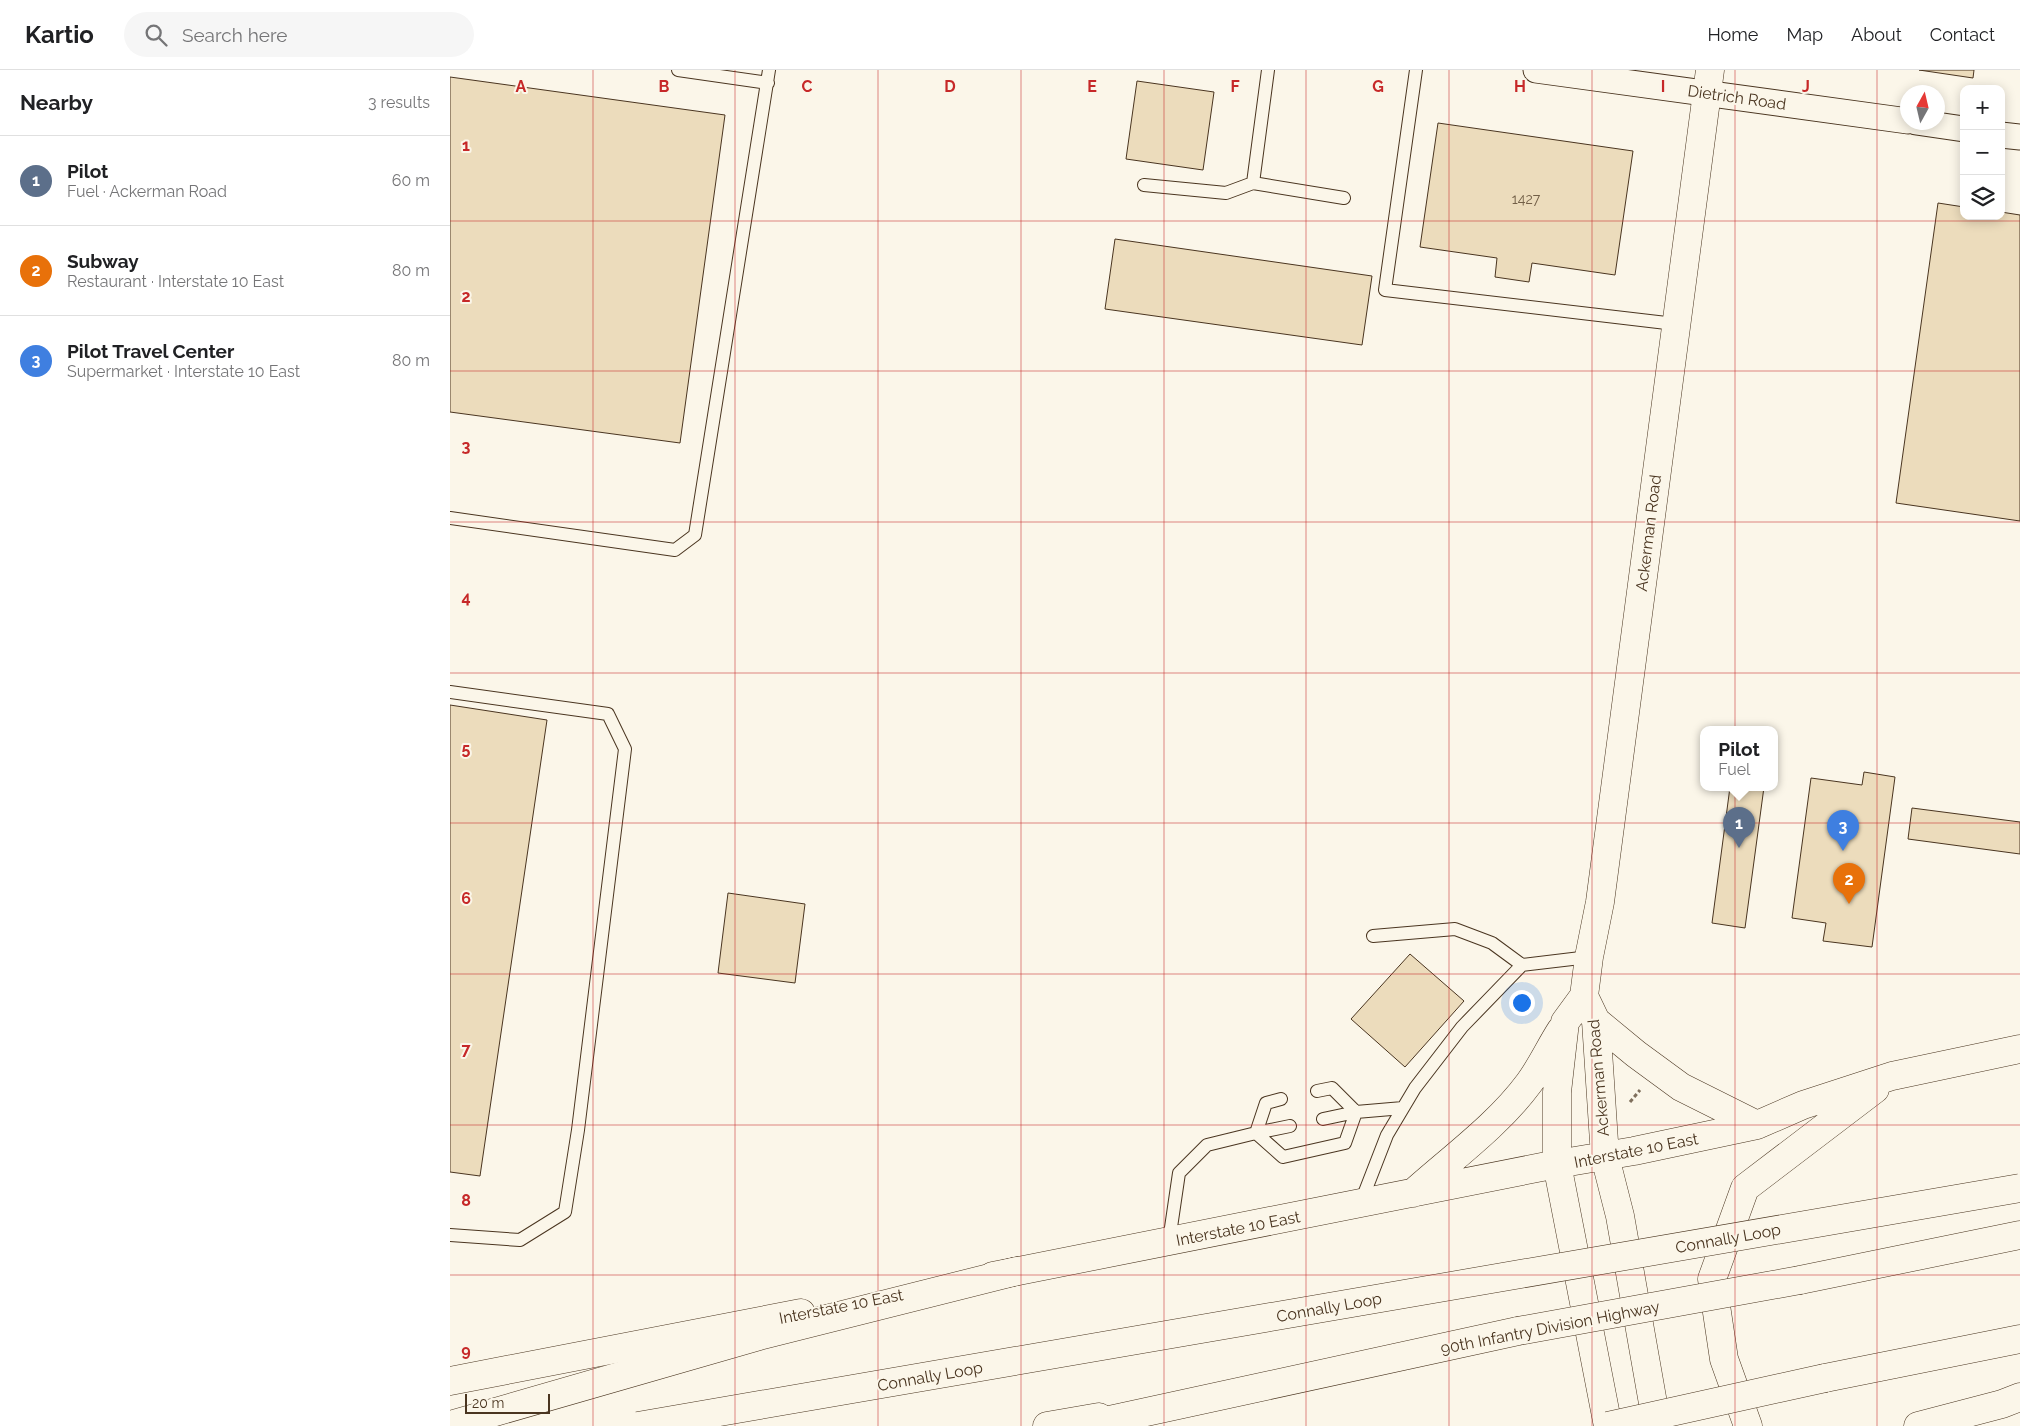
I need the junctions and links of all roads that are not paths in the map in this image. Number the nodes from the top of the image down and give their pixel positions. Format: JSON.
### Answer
{"nodes":[{"id":1,"x":678,"y":70,"type":"edge"},
{"id":2,"x":1268,"y":70,"type":"edge"},
{"id":3,"x":1416,"y":70,"type":"edge"},
{"id":4,"x":1536,"y":70,"type":"edge"},
{"id":5,"x":769,"y":76,"type":"edge"},
{"id":6,"x":1708,"y":81,"type":"edge"},
{"id":7,"x":1900,"y":119,"type":"edge"},
{"id":8,"x":1945,"y":126,"type":"edge"},
{"id":9,"x":1960,"y":128,"type":"edge"},
{"id":10,"x":2005,"y":135,"type":"edge"},
{"id":11,"x":2020,"y":137,"type":"edge"},
{"id":12,"x":1253,"y":183,"type":"junction"},
{"id":13,"x":1144,"y":185,"type":"dead end"},
{"id":14,"x":1344,"y":198,"type":"dead end"},
{"id":15,"x":1675,"y":324,"type":"junction"},
{"id":16,"x":450,"y":518,"type":"edge"},
{"id":17,"x":450,"y":692,"type":"edge"},
{"id":18,"x":1373,"y":936,"type":"dead end"},
{"id":19,"x":1589,"y":956,"type":"junction"},
{"id":20,"x":1522,"y":965,"type":"junction"},
{"id":21,"x":1584,"y":996,"type":"junction"},
{"id":22,"x":1596,"y":1020,"type":"junction"},
{"id":23,"x":1565,"y":1022,"type":"junction"},
{"id":24,"x":2020,"y":1049,"type":"edge"},
{"id":25,"x":1892,"y":1076,"type":"junction"},
{"id":26,"x":1317,"y":1091,"type":"dead end"},
{"id":27,"x":1280,"y":1099,"type":"dead end"},
{"id":28,"x":1403,"y":1108,"type":"junction"},
{"id":29,"x":1356,"y":1112,"type":"junction"},
{"id":30,"x":1324,"y":1119,"type":"dead end"},
{"id":31,"x":1757,"y":1125,"type":"junction"},
{"id":32,"x":1290,"y":1126,"type":"dead end"},
{"id":33,"x":1256,"y":1133,"type":"junction"},
{"id":34,"x":1605,"y":1157,"type":"junction"},
{"id":35,"x":1557,"y":1164,"type":"junction"},
{"id":36,"x":2020,"y":1188,"type":"edge"},
{"id":37,"x":1412,"y":1194,"type":"junction"},
{"id":38,"x":1360,"y":1204,"type":"junction"},
{"id":39,"x":450,"y":1235,"type":"edge"},
{"id":40,"x":2020,"y":1235,"type":"edge"},
{"id":41,"x":1168,"y":1242,"type":"junction"},
{"id":42,"x":1017,"y":1271,"type":"junction"},
{"id":43,"x":2020,"y":1339,"type":"edge"},
{"id":44,"x":450,"y":1382,"type":"edge"},
{"id":45,"x":2020,"y":1397,"type":"edge"},
{"id":46,"x":1182,"y":1404,"type":"junction"},
{"id":47,"x":450,"y":1425,"type":"edge"},
{"id":48,"x":638,"y":1426,"type":"edge"},
{"id":49,"x":1047,"y":1426,"type":"edge"},
{"id":50,"x":1082,"y":1426,"type":"edge"},
{"id":51,"x":1608,"y":1426,"type":"edge"},
{"id":52,"x":1657,"y":1426,"type":"edge"},
{"id":53,"x":1748,"y":1426,"type":"edge"},
{"id":54,"x":1918,"y":1426,"type":"edge"}],
"edges":[{"from":1,"to":5,"type":"lane"},
{"from":2,"to":12,"type":"lane"},
{"from":3,"to":15,"type":"lane"},
{"from":4,"to":6,"type":"street","name":"Dietrich Road"},
{"from":5,"to":16,"type":"lane"},
{"from":6,"to":7,"type":"street","name":"Dietrich Road"},
{"from":6,"to":15,"type":"main road","name":"Ackerman Road"},
{"from":8,"to":9,"type":"street"},
{"from":10,"to":11,"type":"street"},
{"from":12,"to":13,"type":"lane"},
{"from":12,"to":14,"type":"lane"},
{"from":15,"to":19,"type":"main road","name":"Ackerman Road"},
{"from":17,"to":39,"type":"lane"},
{"from":18,"to":20,"type":"lane"},
{"from":19,"to":20,"type":"lane"},
{"from":19,"to":21,"type":"main road","name":"Ackerman Road"},
{"from":20,"to":28,"type":"lane"},
{"from":21,"to":22,"type":"main road","name":"Ackerman Road"},
{"from":21,"to":23,"type":"main road","name":"Ackerman Road"},
{"from":22,"to":31,"type":"main road"},
{"from":22,"to":34,"type":"main road","name":"Ackerman Road"},
{"from":23,"to":35,"type":"main road","name":"Ackerman Road"},
{"from":23,"to":37,"type":"main road"},
{"from":24,"to":25,"type":"main road","name":"Interstate 10 East"},
{"from":25,"to":31,"type":"main road","name":"Interstate 10 East"},
{"from":25,"to":53,"type":"main road"},
{"from":26,"to":29,"type":"lane"},
{"from":27,"to":33,"type":"lane"},
{"from":28,"to":29,"type":"lane"},
{"from":28,"to":38,"type":"lane"},
{"from":29,"to":30,"type":"lane"},
{"from":29,"to":33,"type":"lane"},
{"from":31,"to":34,"type":"main road","name":"Interstate 10 East"},
{"from":32,"to":33,"type":"lane"},
{"from":33,"to":41,"type":"lane"},
{"from":34,"to":35,"type":"main road","name":"Interstate 10 East"},
{"from":34,"to":52,"type":"main road","name":"Ackerman Road"},
{"from":35,"to":37,"type":"main road","name":"Interstate 10 East"},
{"from":35,"to":51,"type":"main road","name":"Ackerman Road"},
{"from":36,"to":48,"type":"main road","name":"Connally Loop","bridge":true},
{"from":37,"to":38,"type":"main road","name":"Interstate 10 East"},
{"from":38,"to":41,"type":"main road","name":"Interstate 10 East"},
{"from":40,"to":46,"type":"main road","name":"90th Infantry Division Highway","bridge":true},
{"from":41,"to":42,"type":"main road","name":"Interstate 10 East"},
{"from":42,"to":44,"type":"main road","name":"Interstate 10 East"},
{"from":42,"to":47,"type":"main road"},
{"from":43,"to":51,"type":"main road","bridge":true},
{"from":45,"to":54,"type":"main road"},
{"from":46,"to":49,"type":"main road"},
{"from":46,"to":50,"type":"main road","name":"90th Infantry Division Highway"}]}
